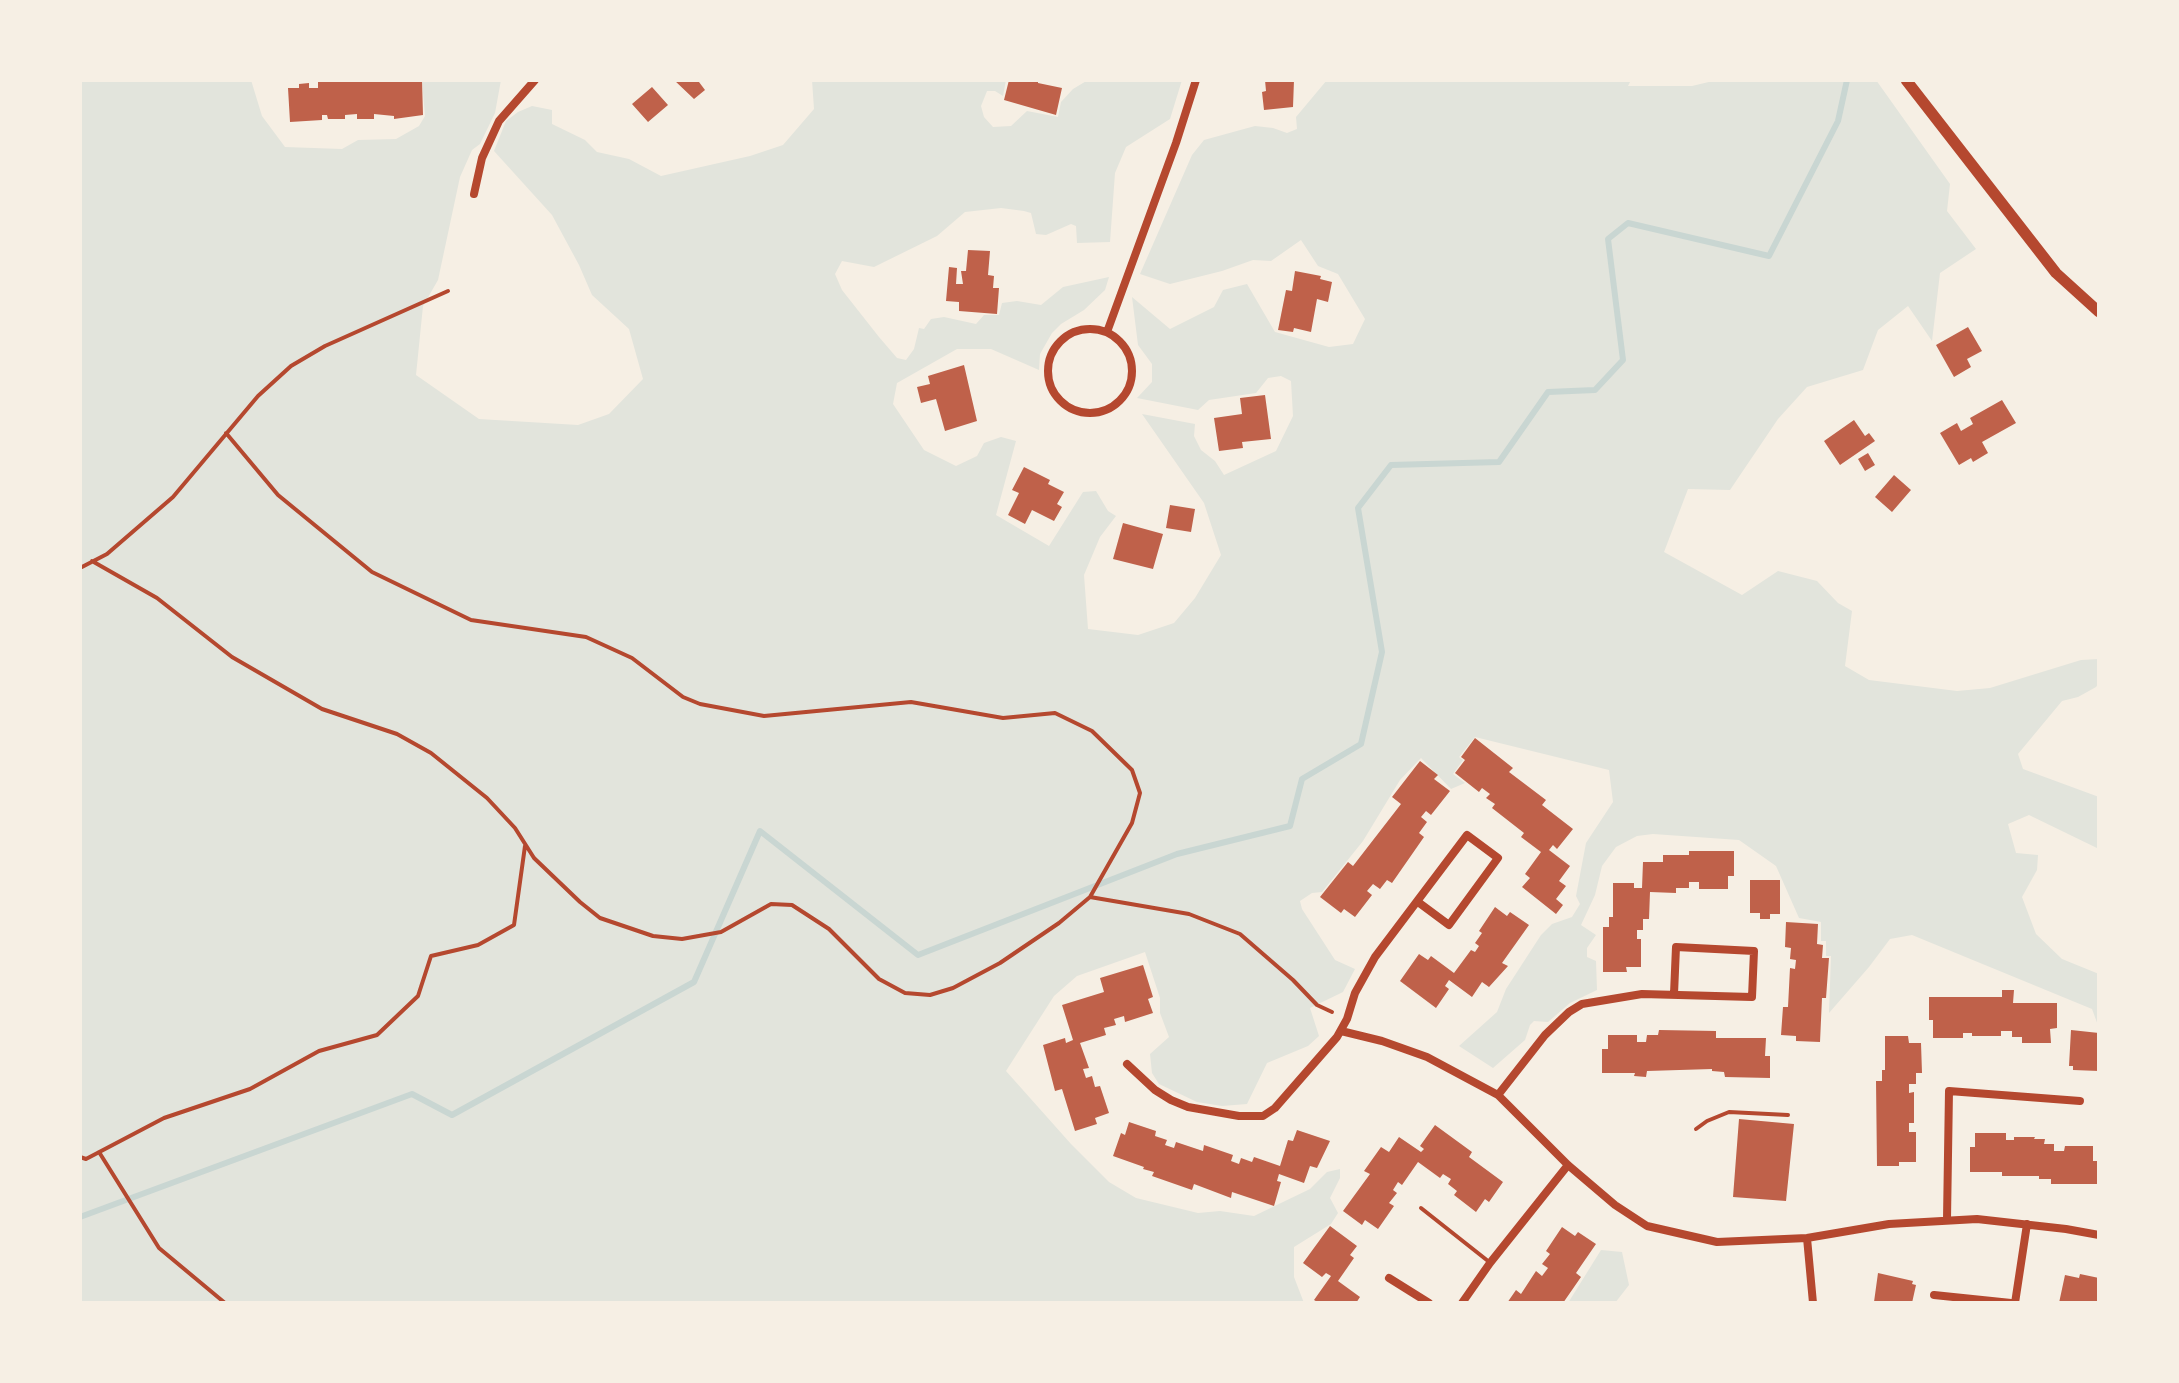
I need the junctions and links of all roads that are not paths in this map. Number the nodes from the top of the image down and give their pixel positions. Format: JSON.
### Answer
{"nodes":[{"id":1,"x":533,"y":80,"type":"edge"},
{"id":2,"x":1196,"y":80,"type":"edge"},
{"id":3,"x":1906,"y":80,"type":"edge"},
{"id":4,"x":474,"y":194,"type":"dead end"},
{"id":5,"x":2099,"y":312,"type":"edge"},
{"id":6,"x":1107,"y":332,"type":"junction"},
{"id":7,"x":1418,"y":902,"type":"junction"},
{"id":8,"x":1674,"y":994,"type":"junction"},
{"id":9,"x":1341,"y":1031,"type":"junction"},
{"id":10,"x":1127,"y":1064,"type":"dead end"},
{"id":11,"x":1498,"y":1095,"type":"junction"},
{"id":12,"x":2080,"y":1101,"type":"dead end"},
{"id":13,"x":1568,"y":1165,"type":"junction"},
{"id":14,"x":1421,"y":1208,"type":"dead end"},
{"id":15,"x":1947,"y":1219,"type":"junction"},
{"id":16,"x":2027,"y":1224,"type":"junction"},
{"id":17,"x":2099,"y":1235,"type":"edge"},
{"id":18,"x":1807,"y":1238,"type":"junction"},
{"id":19,"x":1490,"y":1263,"type":"junction"},
{"id":20,"x":1389,"y":1278,"type":"dead end"},
{"id":21,"x":1934,"y":1295,"type":"dead end"},
{"id":22,"x":1429,"y":1303,"type":"edge"},
{"id":23,"x":1462,"y":1303,"type":"edge"},
{"id":24,"x":1813,"y":1303,"type":"edge"},
{"id":25,"x":2013,"y":1303,"type":"edge"}],
"edges":[{"from":1,"to":4,"type":"street"},
{"from":2,"to":6,"type":"street"},
{"from":3,"to":5,"type":"street"},
{"from":6,"to":6,"type":"street"},
{"from":7,"to":7,"type":"street"},
{"from":7,"to":9,"type":"street"},
{"from":8,"to":8,"type":"street"},
{"from":8,"to":11,"type":"street"},
{"from":9,"to":10,"type":"street"},
{"from":9,"to":11,"type":"street"},
{"from":11,"to":13,"type":"street"},
{"from":12,"to":15,"type":"street"},
{"from":13,"to":18,"type":"street"},
{"from":13,"to":19,"type":"street"},
{"from":14,"to":19,"type":"lane"},
{"from":15,"to":16,"type":"street"},
{"from":15,"to":18,"type":"street"},
{"from":16,"to":17,"type":"street"},
{"from":16,"to":25,"type":"street"},
{"from":18,"to":24,"type":"street"},
{"from":19,"to":23,"type":"street"},
{"from":20,"to":22,"type":"street"},
{"from":21,"to":25,"type":"street"}]}
